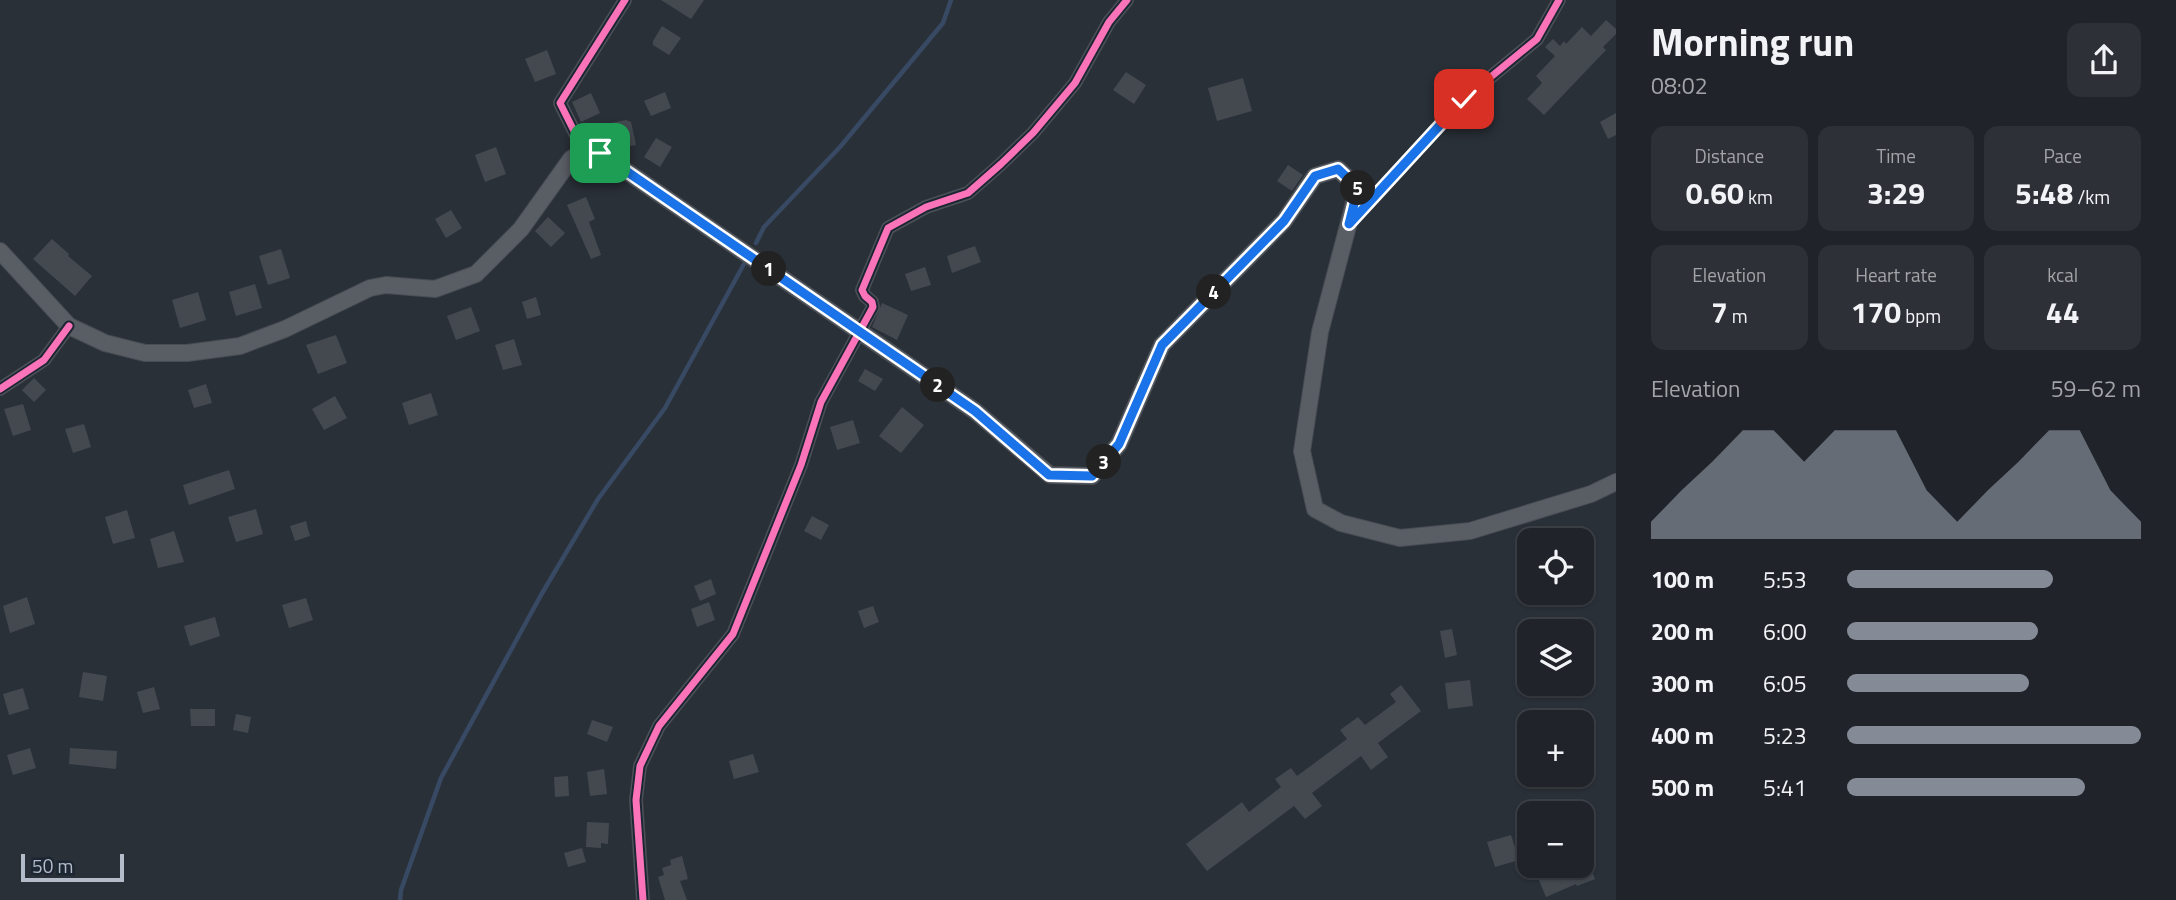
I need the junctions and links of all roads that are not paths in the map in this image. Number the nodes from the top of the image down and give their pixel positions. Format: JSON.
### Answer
{"nodes":[{"id":1,"x":625,"y":0,"type":"edge"},
{"id":2,"x":1127,"y":0,"type":"edge"},
{"id":3,"x":1559,"y":0,"type":"edge"},
{"id":4,"x":584,"y":151,"type":"junction"},
{"id":5,"x":1349,"y":224,"type":"junction"},
{"id":6,"x":0,"y":251,"type":"edge"},
{"id":7,"x":69,"y":326,"type":"junction"},
{"id":8,"x":860,"y":331,"type":"junction"},
{"id":9,"x":0,"y":389,"type":"edge"},
{"id":10,"x":1616,"y":482,"type":"edge"},
{"id":11,"x":643,"y":900,"type":"edge"}],
"edges":[{"from":1,"to":4,"type":"street"},
{"from":2,"to":8,"type":"street"},
{"from":3,"to":5,"type":"street"},
{"from":4,"to":7,"type":"main road"},
{"from":4,"to":8,"type":"main road"},
{"from":5,"to":8,"type":"main road"},
{"from":5,"to":10,"type":"main road"},
{"from":6,"to":7,"type":"main road"},
{"from":7,"to":9,"type":"street"},
{"from":8,"to":11,"type":"street"}]}
